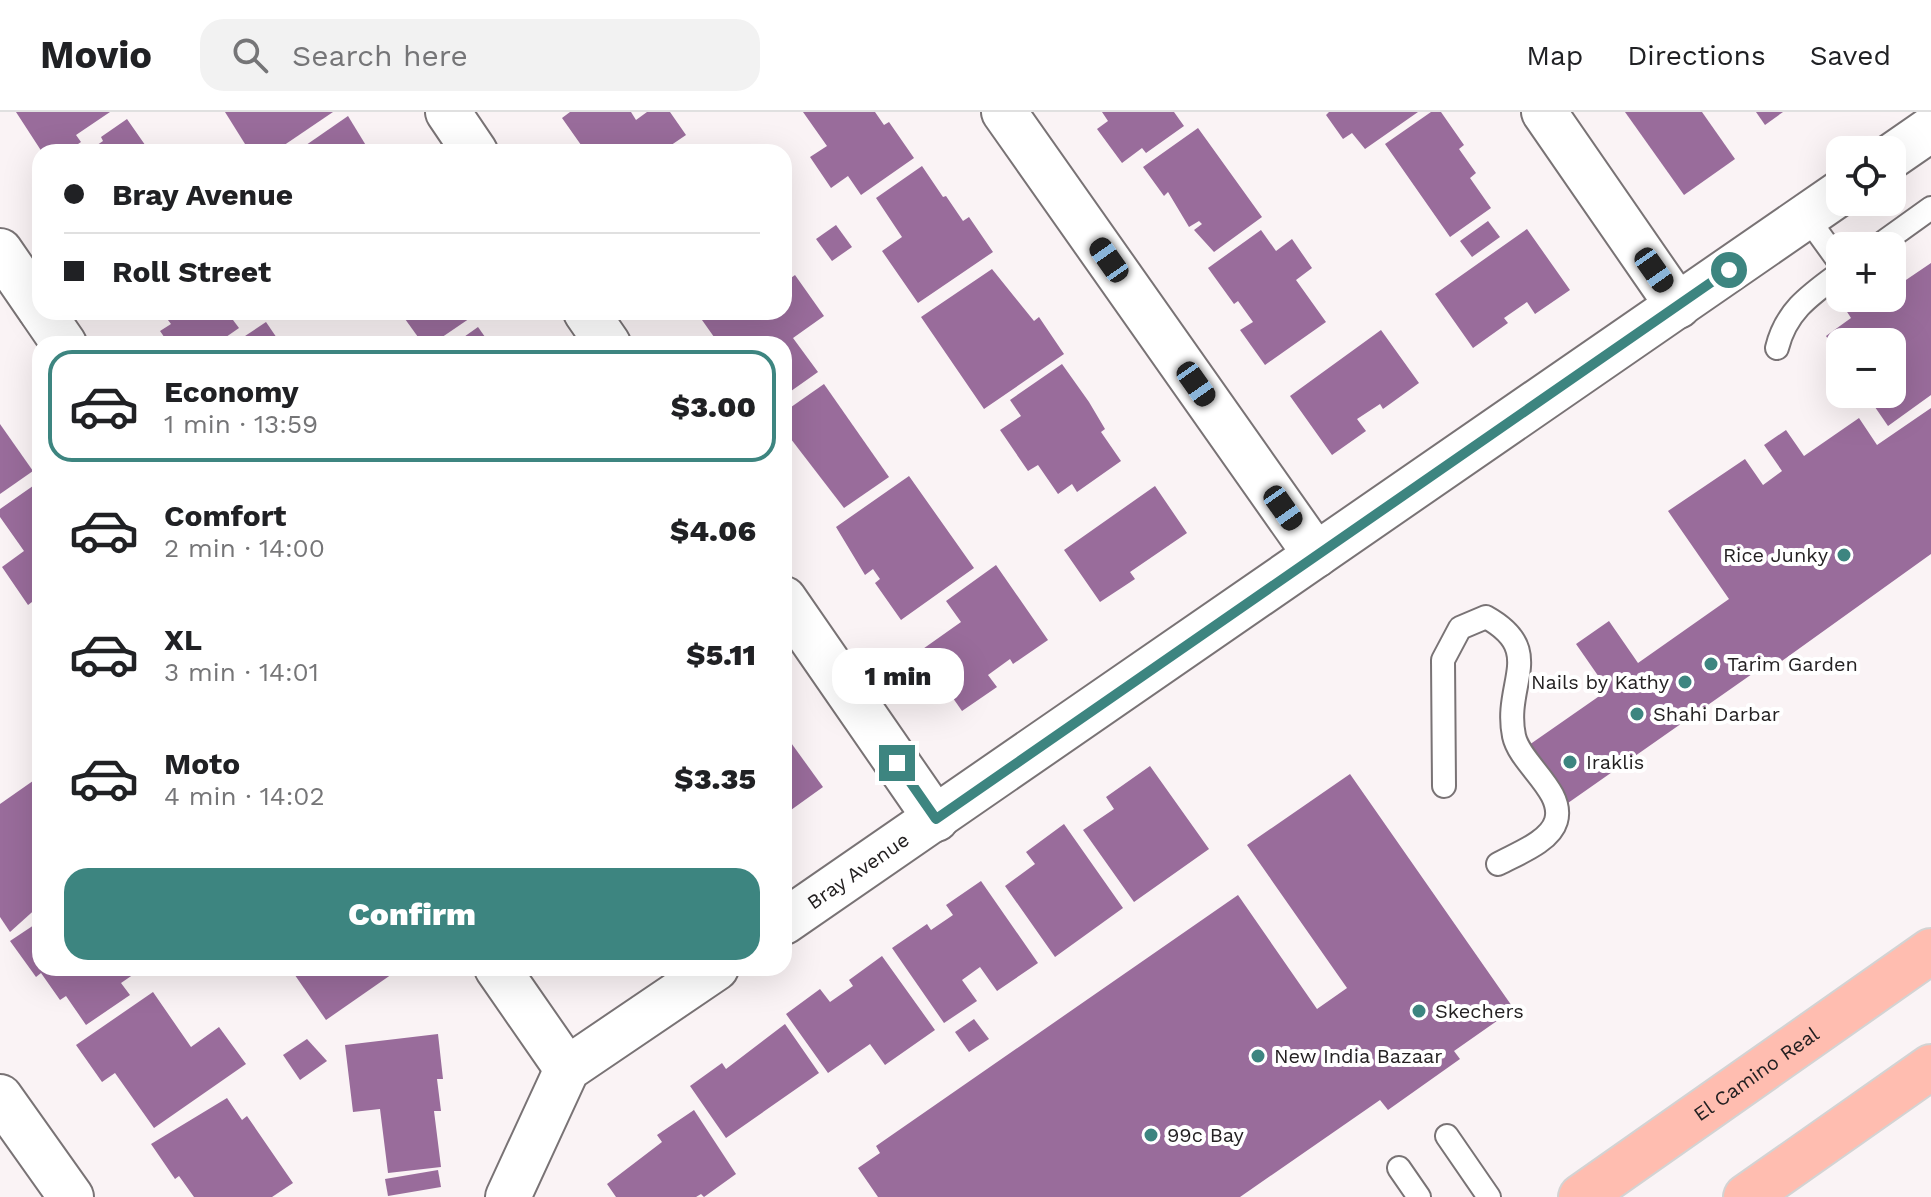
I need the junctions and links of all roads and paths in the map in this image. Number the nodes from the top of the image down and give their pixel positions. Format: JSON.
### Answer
{"nodes":[{"id":1,"x":448,"y":112,"type":"edge"},
{"id":2,"x":1004,"y":112,"type":"edge"},
{"id":3,"x":1544,"y":112,"type":"edge"},
{"id":4,"x":1931,"y":129,"type":"edge"},
{"id":5,"x":470,"y":144,"type":"edge"},
{"id":6,"x":1906,"y":146,"type":"edge"},
{"id":7,"x":1823,"y":204,"type":"edge"},
{"id":8,"x":1931,"y":208,"type":"edge"},
{"id":9,"x":1831,"y":232,"type":"edge"},
{"id":10,"x":1898,"y":232,"type":"edge"},
{"id":11,"x":0,"y":251,"type":"edge"},
{"id":12,"x":1826,"y":284,"type":"edge"},
{"id":13,"x":32,"y":297,"type":"edge"},
{"id":14,"x":1678,"y":306,"type":"junction"},
{"id":15,"x":1777,"y":348,"type":"dead end"},
{"id":16,"x":1316,"y":555,"type":"junction"},
{"id":17,"x":792,"y":611,"type":"edge"},
{"id":18,"x":1444,"y":786,"type":"dead end"},
{"id":19,"x":936,"y":819,"type":"junction"},
{"id":20,"x":1498,"y":864,"type":"dead end"},
{"id":21,"x":792,"y":917,"type":"edge"},
{"id":22,"x":1927,"y":962,"type":"edge"},
{"id":23,"x":503,"y":976,"type":"edge"},
{"id":24,"x":704,"y":976,"type":"edge"},
{"id":25,"x":1931,"y":1067,"type":"edge"},
{"id":26,"x":567,"y":1069,"type":"junction"},
{"id":27,"x":1,"y":1100,"type":"edge"},
{"id":28,"x":1447,"y":1136,"type":"dead end"},
{"id":29,"x":1399,"y":1168,"type":"dead end"},
{"id":30,"x":71,"y":1197,"type":"edge"},
{"id":31,"x":508,"y":1197,"type":"edge"},
{"id":32,"x":1419,"y":1197,"type":"edge"},
{"id":33,"x":1489,"y":1197,"type":"edge"},
{"id":34,"x":1581,"y":1197,"type":"edge"},
{"id":35,"x":1746,"y":1197,"type":"edge"}],
"edges":[{"from":1,"to":5,"type":"street"},
{"from":2,"to":16,"type":"street"},
{"from":3,"to":14,"type":"street"},
{"from":4,"to":6,"type":"street"},
{"from":7,"to":9,"type":"lane"},
{"from":7,"to":14,"type":"street","name":"Bray Avenue"},
{"from":8,"to":10,"type":"lane"},
{"from":11,"to":13,"type":"street"},
{"from":12,"to":15,"type":"lane"},
{"from":14,"to":16,"type":"street","name":"Bray Avenue"},
{"from":16,"to":19,"type":"street","name":"Bray Avenue"},
{"from":17,"to":19,"type":"street"},
{"from":18,"to":20,"type":"lane"},
{"from":19,"to":21,"type":"street","name":"Bray Avenue"},
{"from":22,"to":34,"type":"main road","name":"El Camino Real"},
{"from":23,"to":26,"type":"street"},
{"from":24,"to":26,"type":"street"},
{"from":25,"to":35,"type":"main road"},
{"from":26,"to":31,"type":"street"},
{"from":27,"to":30,"type":"street"},
{"from":28,"to":33,"type":"lane"},
{"from":29,"to":32,"type":"lane"}]}
